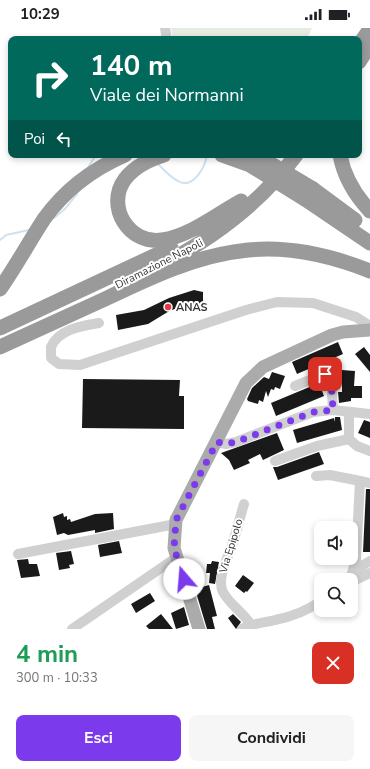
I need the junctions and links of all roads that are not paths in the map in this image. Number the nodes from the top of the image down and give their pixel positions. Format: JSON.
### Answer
{"nodes":[{"id":1,"x":370,"y":29,"type":"edge"},
{"id":2,"x":362,"y":55,"type":"edge"},
{"id":3,"x":119,"y":158,"type":"edge"},
{"id":4,"x":157,"y":158,"type":"edge"},
{"id":5,"x":230,"y":158,"type":"edge"},
{"id":6,"x":260,"y":158,"type":"edge"},
{"id":7,"x":281,"y":158,"type":"edge"},
{"id":8,"x":293,"y":158,"type":"edge"},
{"id":9,"x":341,"y":158,"type":"edge"},
{"id":10,"x":309,"y":194,"type":"junction"},
{"id":11,"x":241,"y":200,"type":"junction"},
{"id":12,"x":370,"y":211,"type":"edge"},
{"id":13,"x":370,"y":232,"type":"edge"},
{"id":14,"x":370,"y":243,"type":"edge"},
{"id":15,"x":370,"y":271,"type":"edge"},
{"id":16,"x":0,"y":289,"type":"edge"},
{"id":17,"x":99,"y":323,"type":"dead end"},
{"id":18,"x":370,"y":326,"type":"edge"},
{"id":19,"x":0,"y":328,"type":"edge"},
{"id":20,"x":370,"y":330,"type":"edge"},
{"id":21,"x":0,"y":340,"type":"edge"},
{"id":22,"x":0,"y":347,"type":"edge"},
{"id":23,"x":295,"y":386,"type":"dead end"},
{"id":24,"x":333,"y":410,"type":"junction"},
{"id":25,"x":349,"y":412,"type":"junction"},
{"id":26,"x":370,"y":414,"type":"edge"},
{"id":27,"x":349,"y":439,"type":"junction"},
{"id":28,"x":217,"y":442,"type":"junction"},
{"id":29,"x":370,"y":451,"type":"edge"},
{"id":30,"x":274,"y":461,"type":"dead end"},
{"id":31,"x":316,"y":476,"type":"dead end"},
{"id":32,"x":360,"y":481,"type":"junction"},
{"id":33,"x":370,"y":483,"type":"edge"},
{"id":34,"x":244,"y":504,"type":"dead end"},
{"id":35,"x":176,"y":522,"type":"junction"},
{"id":36,"x":58,"y":541,"type":"dead end"},
{"id":37,"x":18,"y":554,"type":"dead end"},
{"id":38,"x":177,"y":557,"type":"junction"},
{"id":39,"x":370,"y":561,"type":"edge"},
{"id":40,"x":352,"y":573,"type":"edge"},
{"id":41,"x":356,"y":573,"type":"edge"},
{"id":42,"x":370,"y":573,"type":"edge"},
{"id":43,"x":358,"y":576,"type":"edge"},
{"id":44,"x":314,"y":606,"type":"edge"},
{"id":45,"x":246,"y":627,"type":"edge"},
{"id":46,"x":72,"y":629,"type":"edge"},
{"id":47,"x":199,"y":629,"type":"edge"}],
"edges":[{"from":1,"to":2,"type":"highway"},
{"from":3,"to":16,"type":"highway"},
{"from":4,"to":11,"type":"highway"},
{"from":5,"to":10,"type":"highway","bridge":true},
{"from":6,"to":10,"type":"highway","bridge":true},
{"from":7,"to":11,"type":"highway","name":"Diramazione Napoli"},
{"from":8,"to":21,"type":"highway","name":"Diramazione Napoli"},
{"from":9,"to":12,"type":"highway"},
{"from":10,"to":13,"type":"highway"},
{"from":10,"to":14,"type":"highway"},
{"from":11,"to":19,"type":"highway","name":"Diramazione Napoli"},
{"from":15,"to":22,"type":"highway"},
{"from":17,"to":18,"type":"street"},
{"from":20,"to":28,"type":"main road"},
{"from":23,"to":24,"type":"street"},
{"from":24,"to":25,"type":"street"},
{"from":24,"to":28,"type":"street"},
{"from":25,"to":26,"type":"street"},
{"from":25,"to":27,"type":"street"},
{"from":27,"to":29,"type":"street"},
{"from":27,"to":30,"type":"street"},
{"from":28,"to":35,"type":"main road"},
{"from":31,"to":32,"type":"street"},
{"from":32,"to":33,"type":"street"},
{"from":32,"to":40,"type":"street"},
{"from":34,"to":45,"type":"street","name":"Via Epipolo"},
{"from":35,"to":36,"type":"street"},
{"from":35,"to":37,"type":"street"},
{"from":35,"to":38,"type":"main road"},
{"from":38,"to":46,"type":"street"},
{"from":38,"to":47,"type":"main road"},
{"from":39,"to":41,"type":"street"},
{"from":42,"to":43,"type":"street"},
{"from":44,"to":45,"type":"street"}]}
